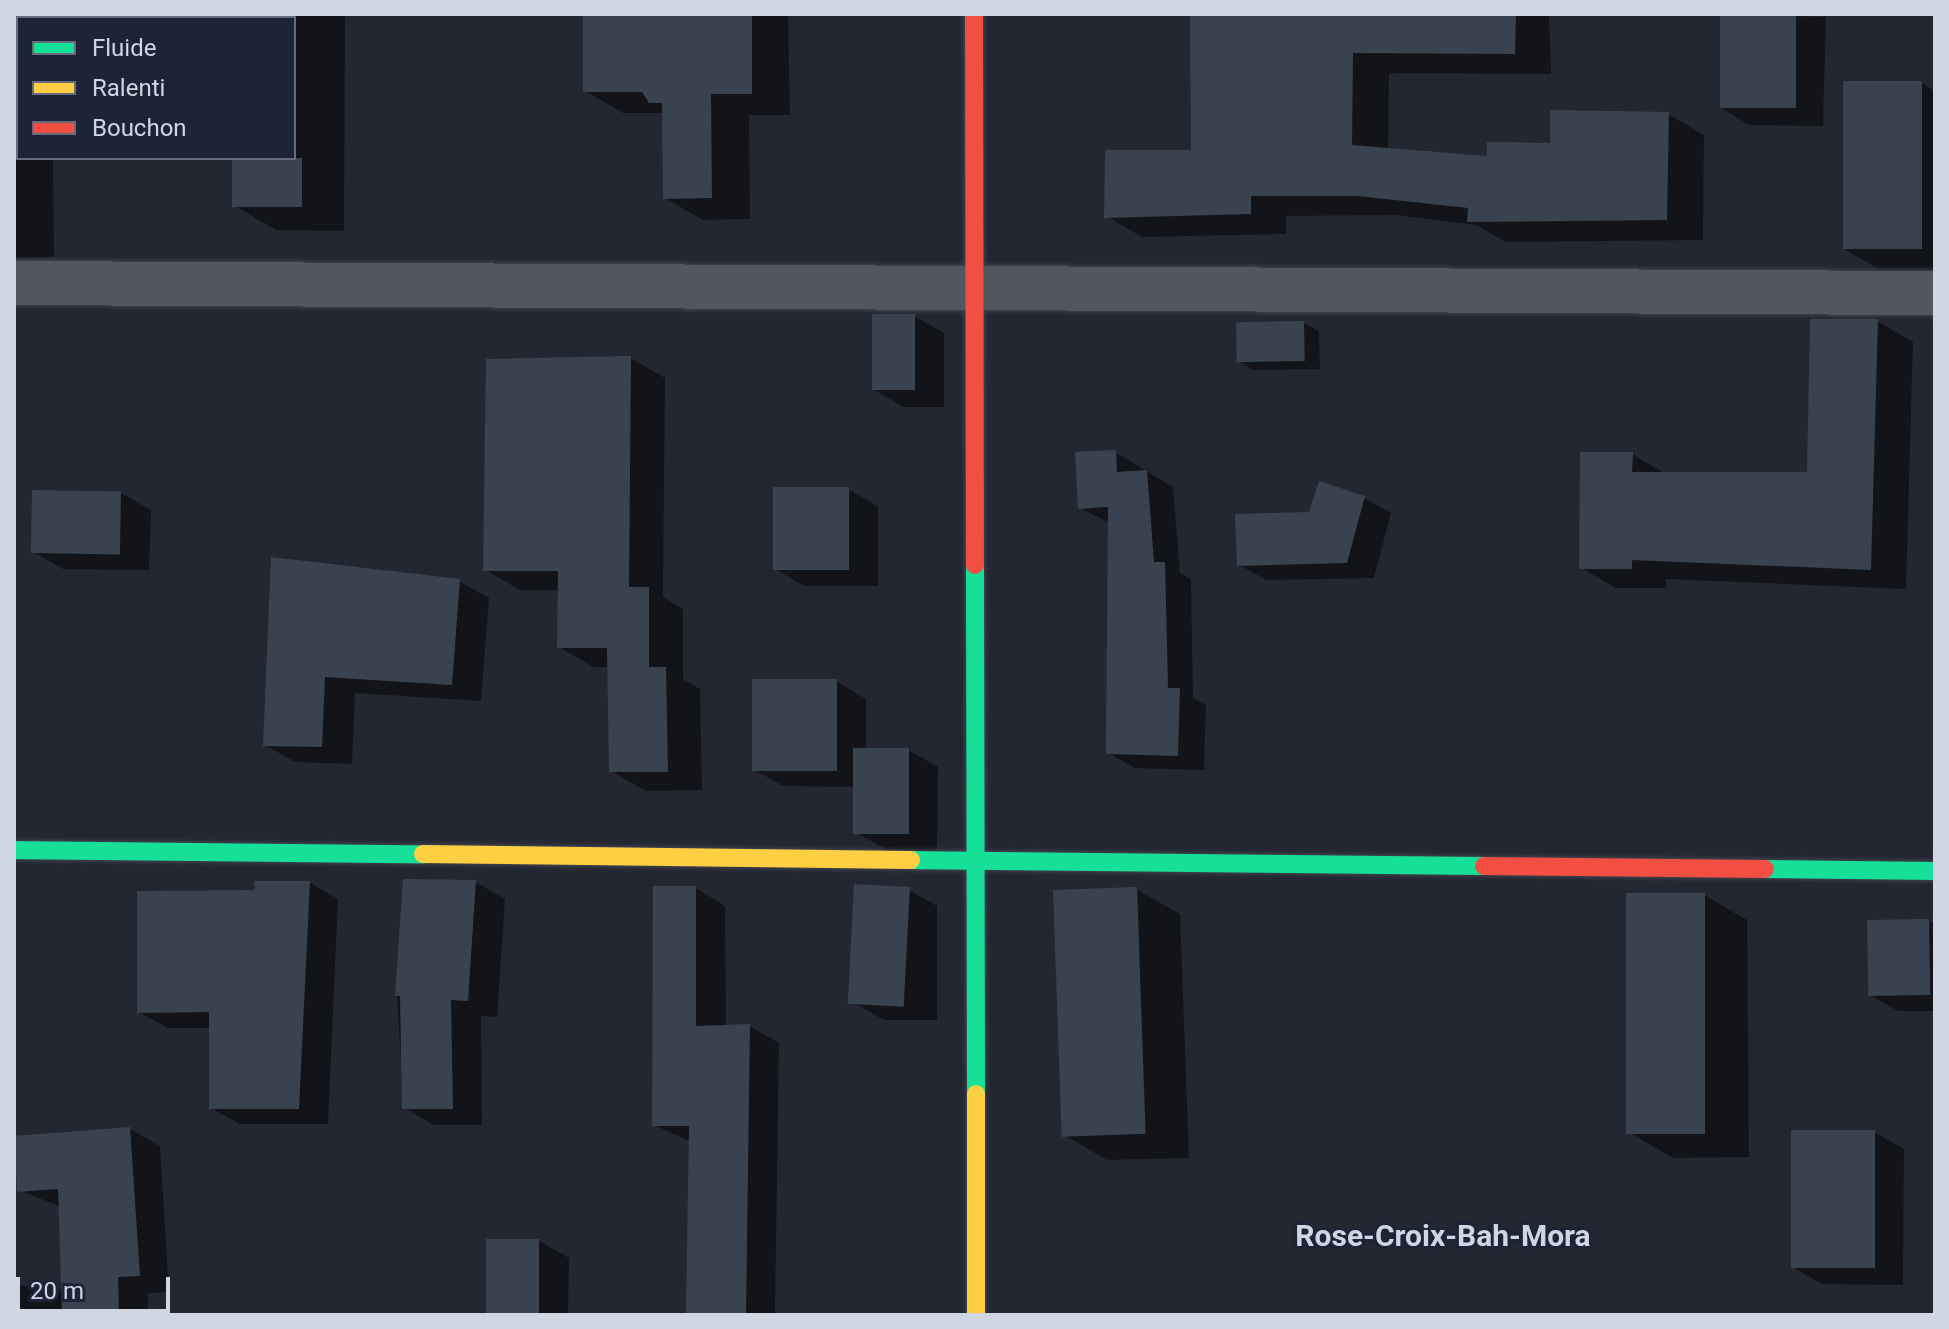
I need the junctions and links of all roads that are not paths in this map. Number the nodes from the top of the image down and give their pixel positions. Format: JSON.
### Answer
{"nodes":[{"id":1,"x":974,"y":14,"type":"edge"},
{"id":2,"x":14,"y":283,"type":"edge"},
{"id":3,"x":974,"y":291,"type":"junction"},
{"id":4,"x":1935,"y":293,"type":"edge"},
{"id":5,"x":14,"y":850,"type":"edge"},
{"id":6,"x":975,"y":855,"type":"junction"},
{"id":7,"x":1935,"y":871,"type":"edge"},
{"id":8,"x":976,"y":1315,"type":"edge"}],
"edges":[{"from":1,"to":3,"type":"street"},
{"from":2,"to":3,"type":"street"},
{"from":3,"to":4,"type":"street"},
{"from":3,"to":6,"type":"street"},
{"from":5,"to":6,"type":"street"},
{"from":6,"to":7,"type":"street"},
{"from":6,"to":8,"type":"street"}]}
